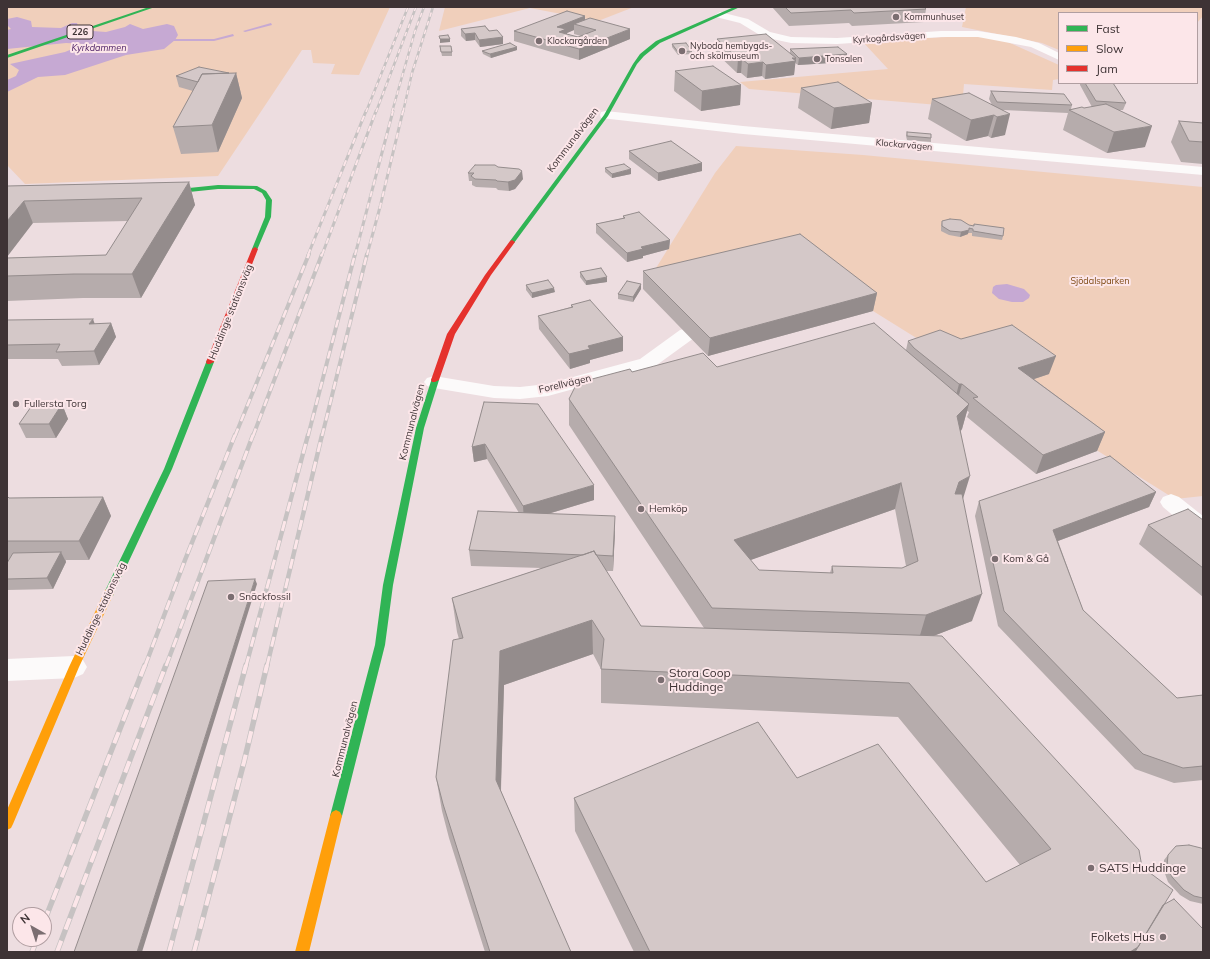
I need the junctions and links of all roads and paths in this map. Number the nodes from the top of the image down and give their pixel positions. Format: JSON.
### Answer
{"nodes":[{"id":1,"x":131,"y":7,"type":"edge"},
{"id":2,"x":153,"y":7,"type":"edge"},
{"id":3,"x":738,"y":7,"type":"edge"},
{"id":4,"x":720,"y":15,"type":"junction"},
{"id":5,"x":7,"y":50,"type":"edge"},
{"id":6,"x":1058,"y":56,"type":"edge"},
{"id":7,"x":7,"y":57,"type":"edge"},
{"id":8,"x":606,"y":115,"type":"junction"},
{"id":9,"x":1203,"y":171,"type":"edge"},
{"id":10,"x":154,"y":193,"type":"edge"},
{"id":11,"x":687,"y":334,"type":"edge"},
{"id":12,"x":434,"y":382,"type":"junction"},
{"id":13,"x":1171,"y":502,"type":"dead end"},
{"id":14,"x":1203,"y":528,"type":"edge"},
{"id":15,"x":74,"y":667,"type":"junction"},
{"id":16,"x":7,"y":670,"type":"edge"},
{"id":17,"x":7,"y":824,"type":"edge"},
{"id":18,"x":302,"y":952,"type":"edge"}],
"edges":[{"from":1,"to":5,"type":"street","number":"226"},
{"from":2,"to":7,"type":"street","number":"226"},
{"from":3,"to":4,"type":"street","name":"Kommunalvägen"},
{"from":4,"to":6,"type":"street","name":"Kyrkogårdsvägen"},
{"from":4,"to":8,"type":"street","name":"Kommunalvägen"},
{"from":8,"to":9,"type":"street","name":"Klockarvägen"},
{"from":8,"to":12,"type":"street","name":"Kommunalvägen"},
{"from":10,"to":15,"type":"street","name":"Huddinge stationsväg"},
{"from":11,"to":12,"type":"street","name":"Forellvägen"},
{"from":12,"to":18,"type":"street","name":"Kommunalvägen"},
{"from":13,"to":14,"type":"street"},
{"from":15,"to":16,"type":"street","name":"Huddinge stationsväg"},
{"from":15,"to":17,"type":"street","name":"Huddinge stationsväg"}]}
